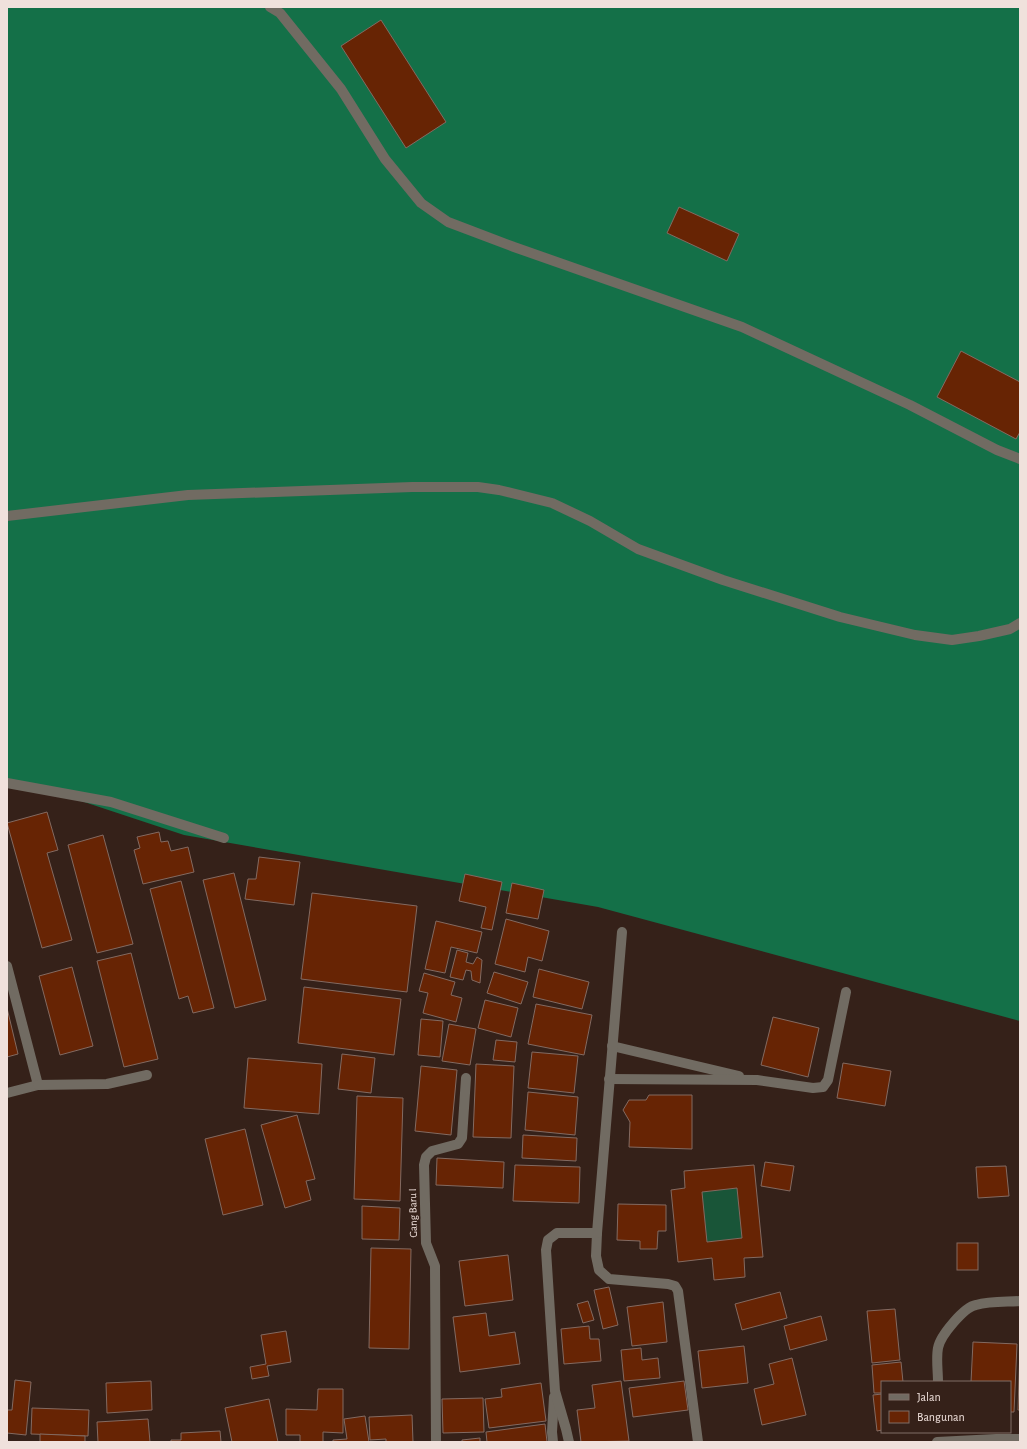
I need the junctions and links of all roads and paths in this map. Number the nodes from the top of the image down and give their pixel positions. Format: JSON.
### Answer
{"nodes":[{"id":1,"x":270,"y":7,"type":"edge"},
{"id":2,"x":1020,"y":459,"type":"edge"},
{"id":3,"x":7,"y":516,"type":"edge"},
{"id":4,"x":1020,"y":623,"type":"edge"},
{"id":5,"x":7,"y":783,"type":"edge"},
{"id":6,"x":224,"y":838,"type":"dead end"},
{"id":7,"x":622,"y":932,"type":"dead end"},
{"id":8,"x":7,"y":966,"type":"edge"},
{"id":9,"x":846,"y":992,"type":"dead end"},
{"id":10,"x":612,"y":1046,"type":"junction"},
{"id":11,"x":148,"y":1075,"type":"dead end"},
{"id":12,"x":466,"y":1078,"type":"dead end"},
{"id":13,"x":609,"y":1079,"type":"junction"},
{"id":14,"x":757,"y":1080,"type":"junction"},
{"id":15,"x":38,"y":1085,"type":"junction"},
{"id":16,"x":7,"y":1093,"type":"edge"},
{"id":17,"x":597,"y":1233,"type":"junction"},
{"id":18,"x":1020,"y":1300,"type":"edge"},
{"id":19,"x":938,"y":1381,"type":"edge"},
{"id":20,"x":555,"y":1391,"type":"junction"},
{"id":21,"x":1020,"y":1439,"type":"edge"},
{"id":22,"x":436,"y":1442,"type":"edge"},
{"id":23,"x":553,"y":1442,"type":"edge"},
{"id":24,"x":569,"y":1442,"type":"edge"},
{"id":25,"x":698,"y":1442,"type":"edge"},
{"id":26,"x":937,"y":1442,"type":"edge"},
{"id":27,"x":942,"y":1442,"type":"edge"}],
"edges":[{"from":1,"to":2,"type":"street"},
{"from":3,"to":4,"type":"street"},
{"from":5,"to":6,"type":"street"},
{"from":7,"to":10,"type":"street"},
{"from":8,"to":15,"type":"street"},
{"from":9,"to":14,"type":"street"},
{"from":10,"to":13,"type":"street"},
{"from":10,"to":14,"type":"street"},
{"from":11,"to":15,"type":"street"},
{"from":12,"to":22,"type":"street","name":"Gang Baru I"},
{"from":13,"to":14,"type":"street"},
{"from":13,"to":17,"type":"street"},
{"from":15,"to":16,"type":"street"},
{"from":17,"to":20,"type":"street"},
{"from":17,"to":25,"type":"street"},
{"from":18,"to":19,"type":"street"},
{"from":20,"to":23,"type":"street"},
{"from":20,"to":24,"type":"street"},
{"from":21,"to":27,"type":"street"},
{"from":26,"to":27,"type":"street"}]}
